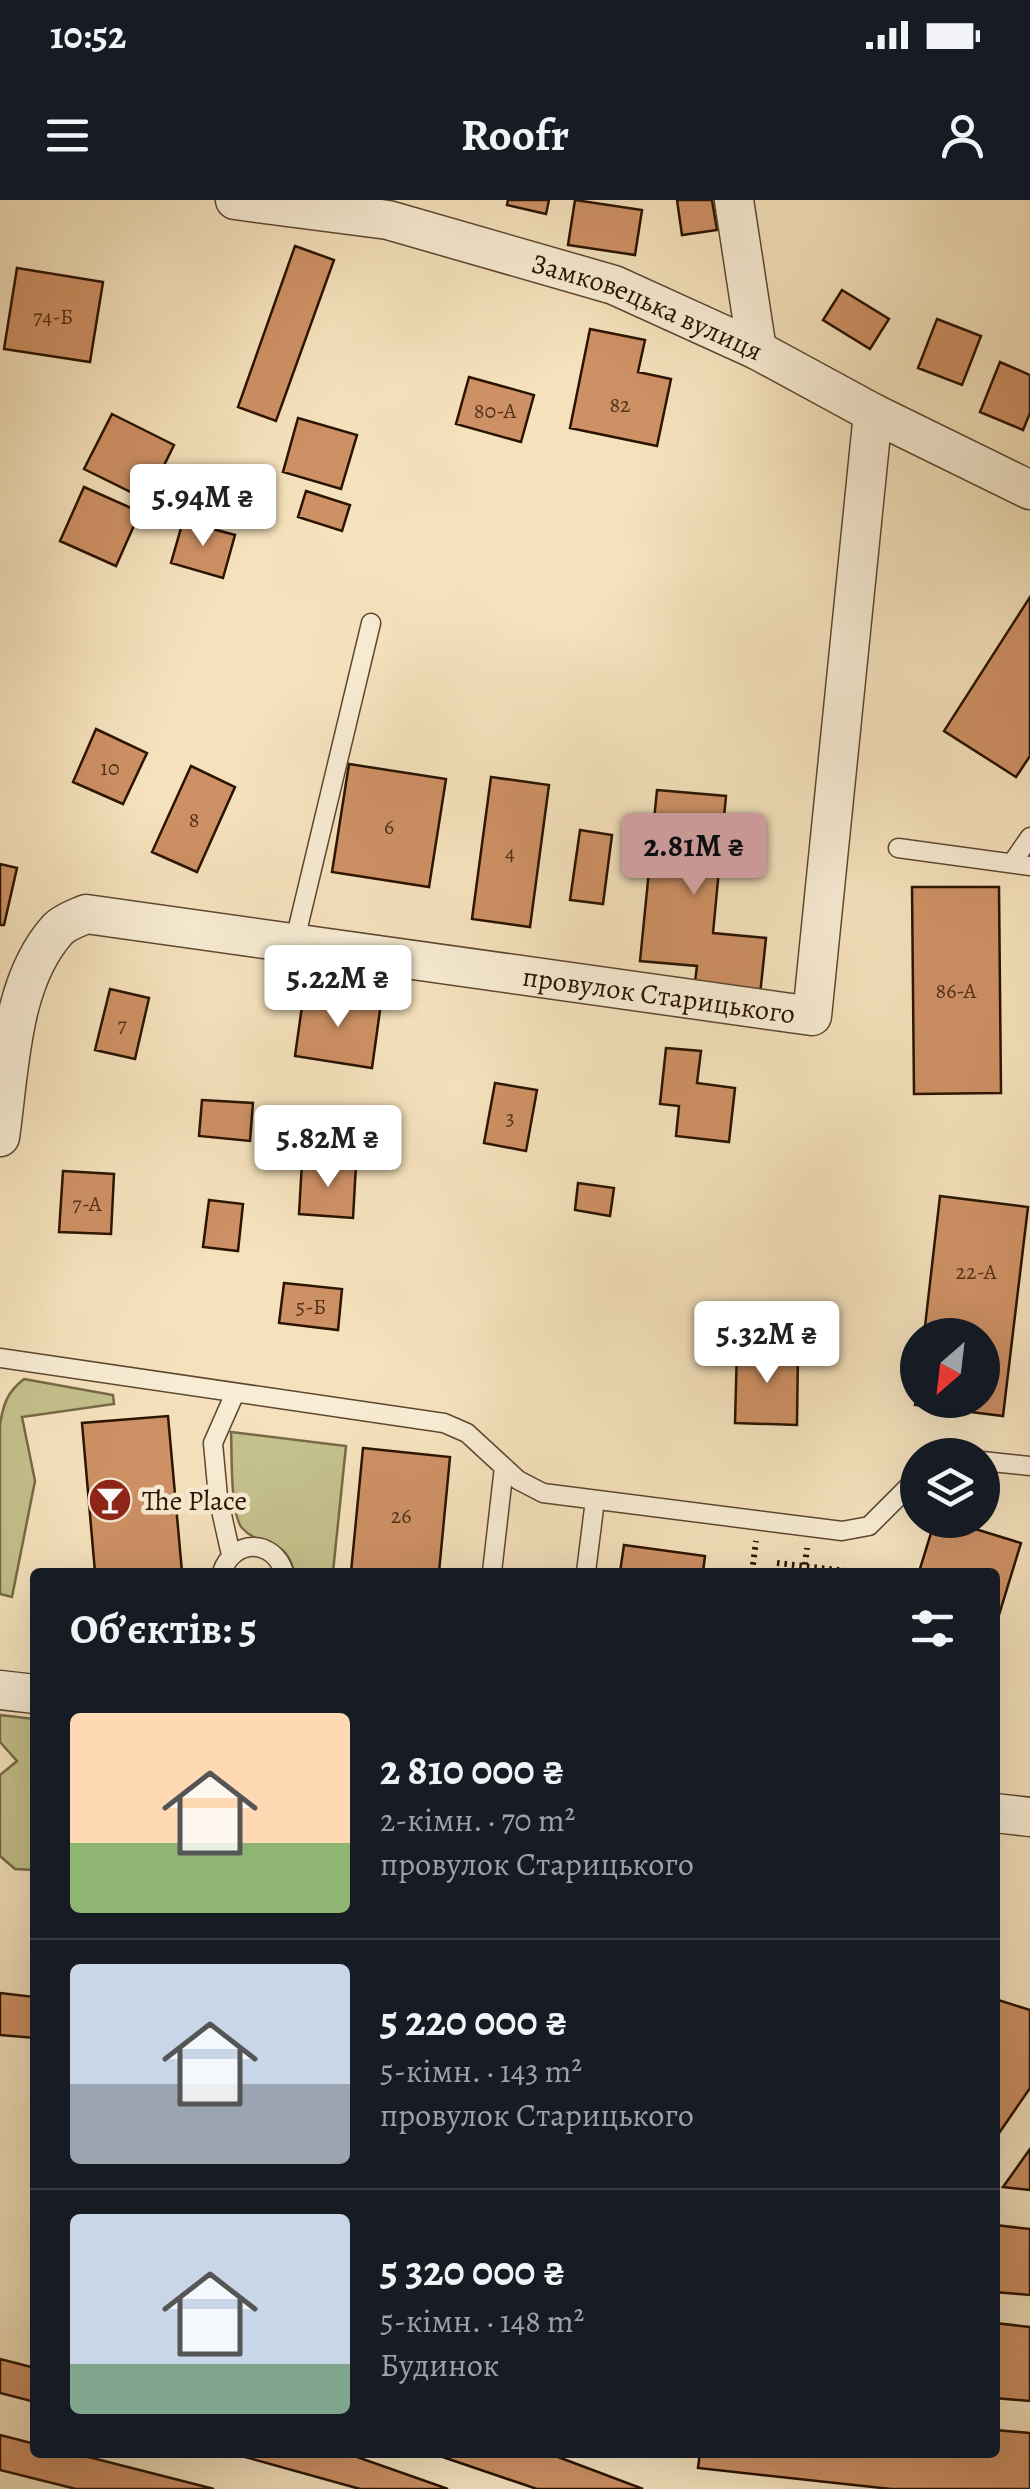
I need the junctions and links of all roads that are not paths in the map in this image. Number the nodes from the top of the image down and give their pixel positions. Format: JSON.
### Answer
{"nodes":[{"id":1,"x":234,"y":200,"type":"edge"},
{"id":2,"x":734,"y":200,"type":"edge"},
{"id":3,"x":758,"y":350,"type":"junction"},
{"id":4,"x":873,"y":413,"type":"junction"},
{"id":5,"x":1030,"y":490,"type":"edge"},
{"id":6,"x":371,"y":623,"type":"dead end"},
{"id":7,"x":1030,"y":836,"type":"edge"},
{"id":8,"x":898,"y":848,"type":"dead end"},
{"id":9,"x":1021,"y":865,"type":"edge"},
{"id":10,"x":294,"y":944,"type":"junction"},
{"id":11,"x":10,"y":997,"type":"edge"},
{"id":12,"x":0,"y":1137,"type":"edge"},
{"id":13,"x":0,"y":1358,"type":"edge"},
{"id":14,"x":234,"y":1393,"type":"junction"},
{"id":15,"x":1000,"y":1463,"type":"edge"},
{"id":16,"x":1030,"y":1466,"type":"edge"},
{"id":17,"x":504,"y":1467,"type":"junction"},
{"id":18,"x":900,"y":1495,"type":"edge"},
{"id":19,"x":595,"y":1500,"type":"junction"},
{"id":20,"x":231,"y":1555,"type":"junction"},
{"id":21,"x":224,"y":1568,"type":"edge"},
{"id":22,"x":282,"y":1568,"type":"edge"},
{"id":23,"x":492,"y":1568,"type":"edge"},
{"id":24,"x":586,"y":1568,"type":"edge"},
{"id":25,"x":0,"y":1690,"type":"edge"},
{"id":26,"x":30,"y":1693,"type":"edge"},
{"id":27,"x":1000,"y":1814,"type":"edge"},
{"id":28,"x":1030,"y":1817,"type":"edge"}],
"edges":[{"from":1,"to":3,"type":"street","name":"Замковецька вулиця"},
{"from":2,"to":3,"type":"street"},
{"from":3,"to":4,"type":"street","name":"Замковецька вулиця"},
{"from":4,"to":5,"type":"street","name":"Замковецька вулиця"},
{"from":4,"to":10,"type":"street","name":"провулок Старицького"},
{"from":6,"to":10,"type":"lane"},
{"from":7,"to":9,"type":"lane"},
{"from":8,"to":9,"type":"lane"},
{"from":10,"to":11,"type":"street","name":"провулок Старицького"},
{"from":11,"to":12,"type":"street"},
{"from":13,"to":14,"type":"lane"},
{"from":14,"to":17,"type":"lane"},
{"from":14,"to":20,"type":"lane"},
{"from":15,"to":16,"type":"lane"},
{"from":17,"to":19,"type":"lane"},
{"from":17,"to":23,"type":"lane"},
{"from":18,"to":19,"type":"lane"},
{"from":19,"to":24,"type":"lane"},
{"from":20,"to":21,"type":"lane"},
{"from":20,"to":22,"type":"lane"},
{"from":25,"to":26,"type":"street"},
{"from":27,"to":28,"type":"street"}]}
